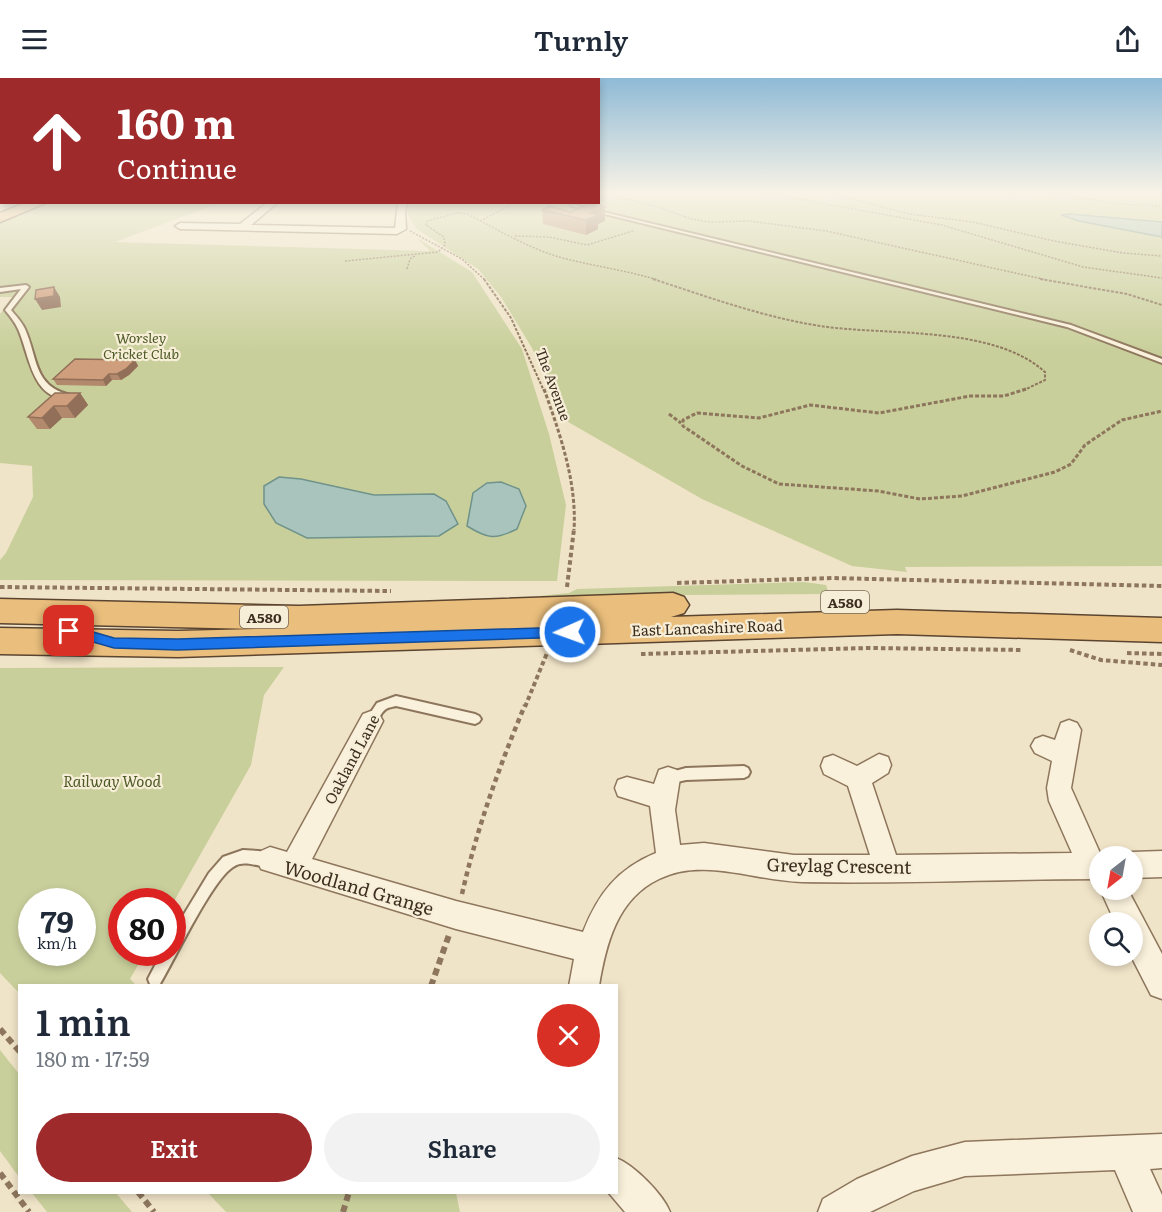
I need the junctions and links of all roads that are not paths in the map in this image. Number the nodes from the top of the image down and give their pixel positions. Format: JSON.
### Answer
{"nodes":[{"id":1,"x":735,"y":246,"type":"edge"},
{"id":2,"x":0,"y":290,"type":"edge"},
{"id":3,"x":1162,"y":361,"type":"edge"},
{"id":4,"x":70,"y":397,"type":"edge"},
{"id":5,"x":1162,"y":609,"type":"edge"},
{"id":6,"x":0,"y":611,"type":"edge"},
{"id":7,"x":0,"y":627,"type":"edge"},
{"id":8,"x":1162,"y":630,"type":"edge"},
{"id":9,"x":0,"y":641,"type":"edge"},
{"id":10,"x":114,"y":643,"type":"junction"},
{"id":11,"x":476,"y":719,"type":"dead end"},
{"id":12,"x":371,"y":721,"type":"joint"},
{"id":13,"x":1069,"y":730,"type":"dead end"},
{"id":14,"x":833,"y":766,"type":"dead end"},
{"id":15,"x":744,"y":772,"type":"dead end"},
{"id":16,"x":627,"y":788,"type":"dead end"},
{"id":17,"x":665,"y":788,"type":"junction"},
{"id":18,"x":1089,"y":853,"type":"edge"},
{"id":19,"x":671,"y":861,"type":"junction"},
{"id":20,"x":281,"y":864,"type":"junction"},
{"id":21,"x":1162,"y":864,"type":"edge"},
{"id":22,"x":1143,"y":865,"type":"edge"},
{"id":23,"x":1089,"y":866,"type":"edge"},
{"id":24,"x":887,"y":867,"type":"junction"},
{"id":25,"x":186,"y":928,"type":"edge"},
{"id":26,"x":1143,"y":948,"type":"edge"},
{"id":27,"x":591,"y":949,"type":"junction"},
{"id":28,"x":163,"y":966,"type":"edge"},
{"id":29,"x":155,"y":979,"type":"dead end"},
{"id":30,"x":584,"y":984,"type":"edge"},
{"id":31,"x":1162,"y":984,"type":"edge"},
{"id":32,"x":1162,"y":1151,"type":"edge"},
{"id":33,"x":1125,"y":1152,"type":"junction"},
{"id":34,"x":618,"y":1177,"type":"edge"},
{"id":35,"x":652,"y":1212,"type":"edge"},
{"id":36,"x":836,"y":1212,"type":"edge"},
{"id":37,"x":1151,"y":1212,"type":"edge"}],
"edges":[{"from":1,"to":3,"type":"lane"},
{"from":2,"to":4,"type":"lane"},
{"from":5,"to":6,"type":"highway","name":"East Lancashire Road","number":"A580"},
{"from":7,"to":10,"type":"highway"},
{"from":8,"to":10,"type":"highway","name":"East Lancashire Road","number":"A580"},
{"from":9,"to":10,"type":"highway","name":"East Lancashire Road","number":"A580"},
{"from":11,"to":12,"type":"lane","name":"Oakland Lane"},
{"from":12,"to":20,"type":"street","name":"Oakland Lane"},
{"from":13,"to":18,"type":"street"},
{"from":14,"to":24,"type":"street"},
{"from":15,"to":17,"type":"lane"},
{"from":16,"to":17,"type":"street"},
{"from":17,"to":19,"type":"street"},
{"from":19,"to":24,"type":"street","name":"Greylag Crescent"},
{"from":19,"to":27,"type":"street","name":"Greylag Crescent"},
{"from":20,"to":25,"type":"lane","name":"Woodland Grange"},
{"from":20,"to":27,"type":"street","name":"Woodland Grange"},
{"from":21,"to":22,"type":"street"},
{"from":23,"to":24,"type":"street","name":"Greylag Crescent"},
{"from":26,"to":31,"type":"street"},
{"from":27,"to":30,"type":"street","name":"Greylag Crescent"},
{"from":28,"to":29,"type":"lane","name":"Woodland Grange"},
{"from":32,"to":33,"type":"street"},
{"from":33,"to":36,"type":"street"},
{"from":33,"to":37,"type":"street"},
{"from":34,"to":35,"type":"street"}]}
